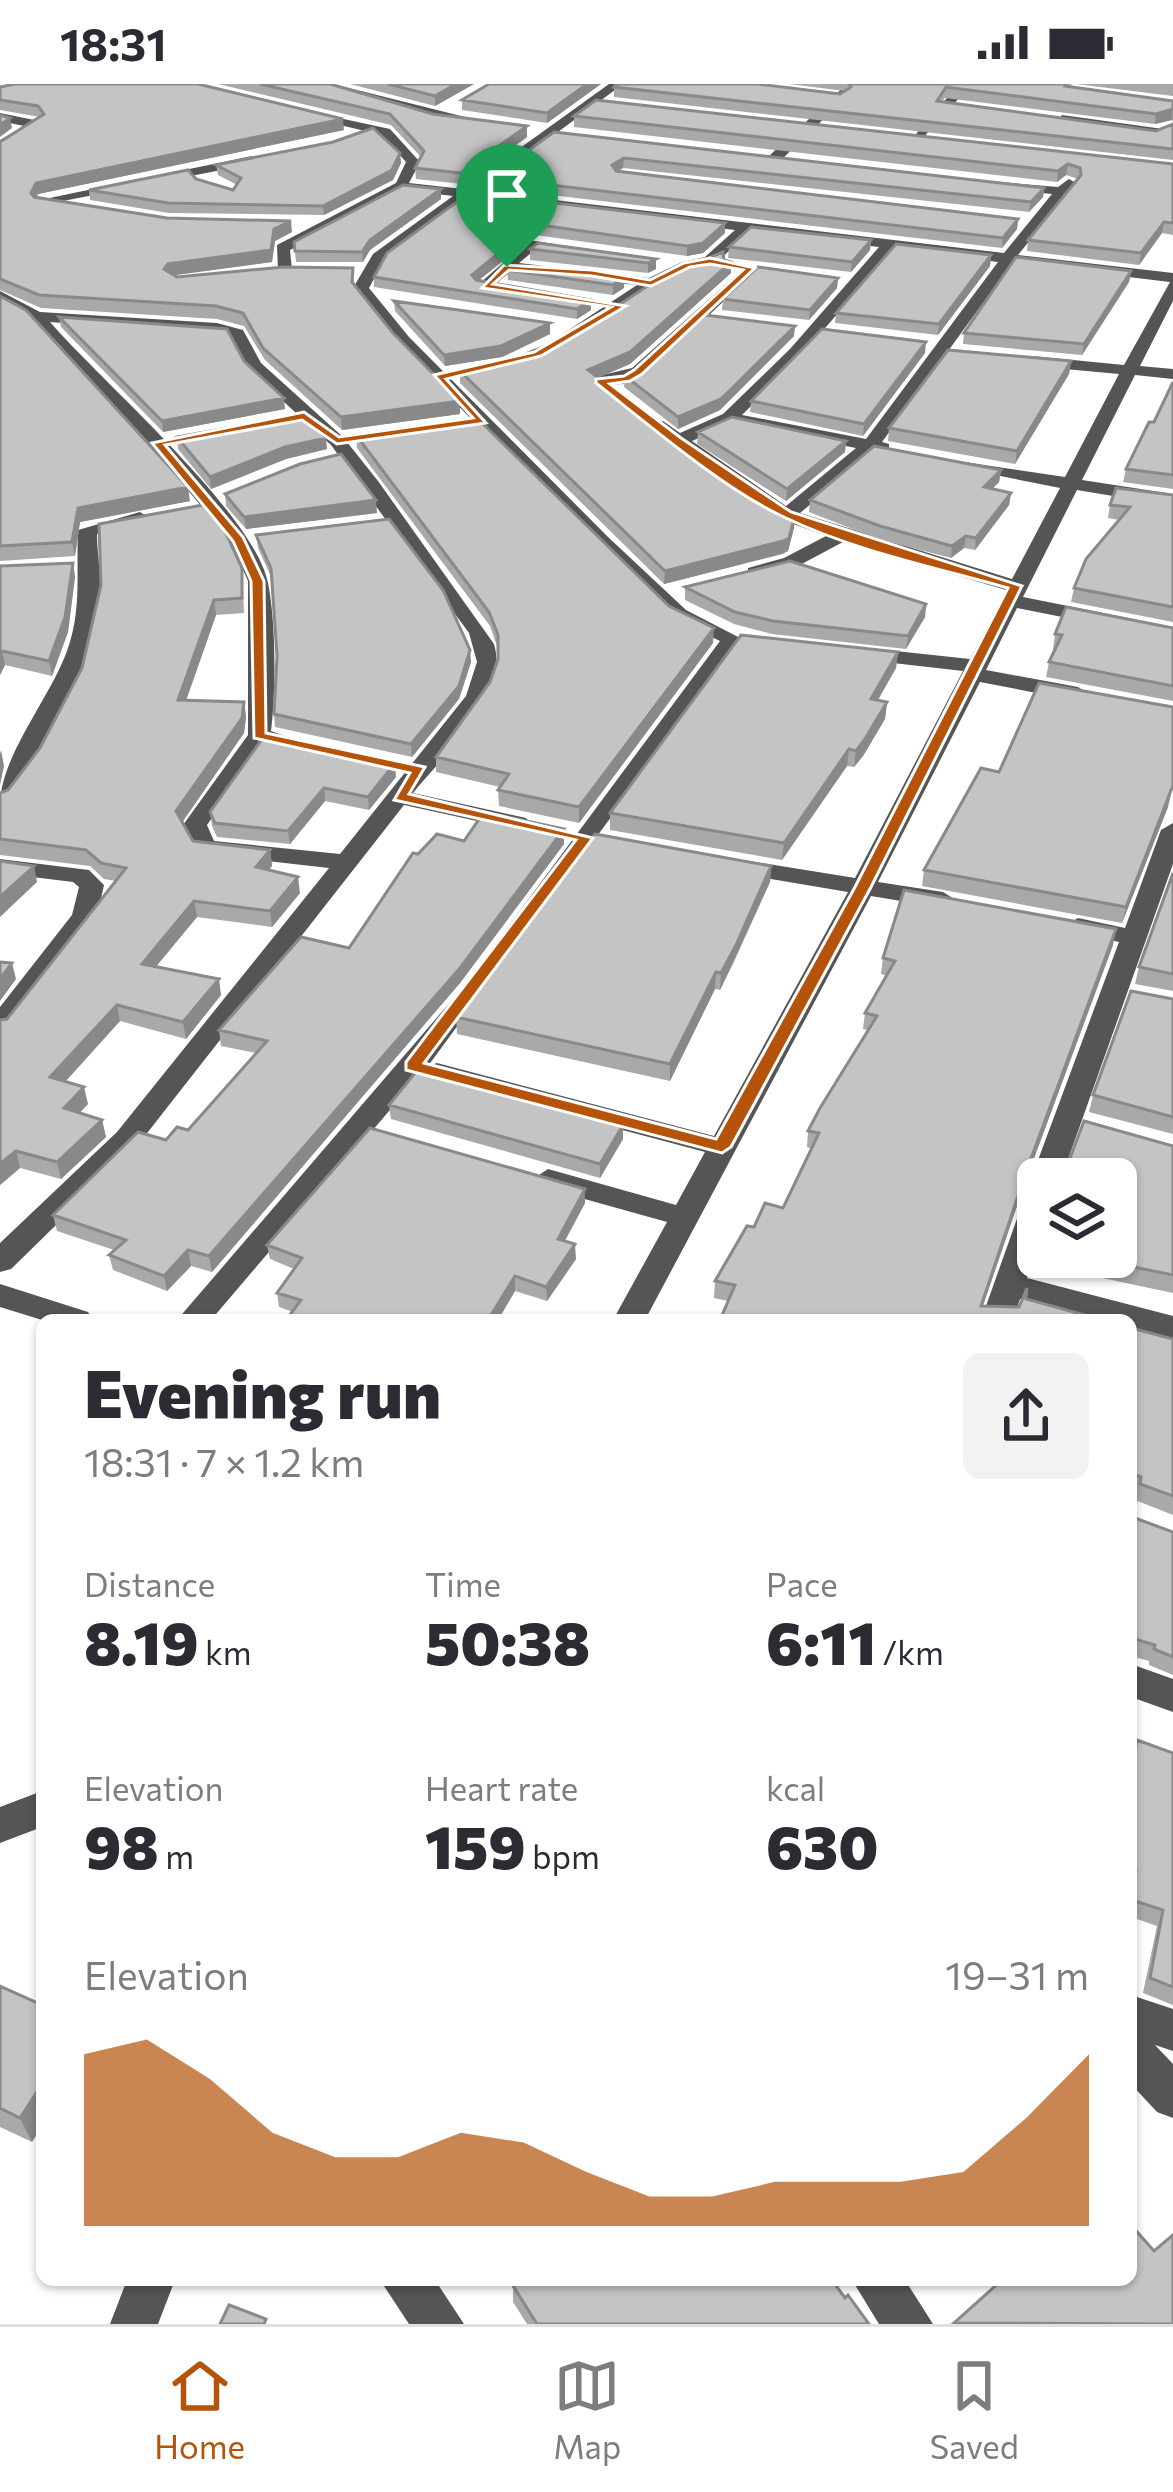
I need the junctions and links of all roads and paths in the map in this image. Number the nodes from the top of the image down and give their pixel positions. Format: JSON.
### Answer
{"nodes":[{"id":1,"x":317,"y":84,"type":"edge"},
{"id":2,"x":369,"y":84,"type":"edge"},
{"id":3,"x":617,"y":84,"type":"edge"},
{"id":4,"x":854,"y":84,"type":"edge"},
{"id":5,"x":966,"y":84,"type":"edge"},
{"id":6,"x":346,"y":92,"type":"junction"},
{"id":7,"x":820,"y":94,"type":"edge"},
{"id":8,"x":840,"y":96,"type":"junction"},
{"id":9,"x":455,"y":105,"type":"dead end"},
{"id":10,"x":1062,"y":105,"type":"edge"},
{"id":11,"x":944,"y":106,"type":"junction"},
{"id":12,"x":964,"y":108,"type":"edge"},
{"id":13,"x":293,"y":110,"type":"edge"},
{"id":14,"x":438,"y":115,"type":"junction"},
{"id":15,"x":0,"y":117,"type":"edge"},
{"id":16,"x":421,"y":120,"type":"edge"},
{"id":17,"x":485,"y":122,"type":"edge"},
{"id":18,"x":782,"y":124,"type":"edge"},
{"id":19,"x":404,"y":126,"type":"edge"},
{"id":20,"x":806,"y":126,"type":"junction"},
{"id":21,"x":1173,"y":128,"type":"edge"},
{"id":22,"x":828,"y":129,"type":"edge"},
{"id":23,"x":379,"y":130,"type":"junction"},
{"id":24,"x":893,"y":136,"type":"edge"},
{"id":25,"x":915,"y":138,"type":"junction"},
{"id":26,"x":346,"y":140,"type":"edge"},
{"id":27,"x":938,"y":141,"type":"edge"},
{"id":28,"x":0,"y":146,"type":"edge"},
{"id":29,"x":272,"y":155,"type":"edge"},
{"id":30,"x":753,"y":155,"type":"edge"},
{"id":31,"x":776,"y":158,"type":"junction"},
{"id":32,"x":799,"y":160,"type":"edge"},
{"id":33,"x":196,"y":173,"type":"junction"},
{"id":34,"x":1081,"y":173,"type":"edge"},
{"id":35,"x":988,"y":183,"type":"edge"},
{"id":36,"x":212,"y":186,"type":"edge"},
{"id":37,"x":401,"y":186,"type":"junction"},
{"id":38,"x":472,"y":191,"type":"junction"},
{"id":39,"x":1059,"y":191,"type":"junction"},
{"id":40,"x":93,"y":209,"type":"edge"},
{"id":41,"x":845,"y":219,"type":"edge"},
{"id":42,"x":1013,"y":219,"type":"edge"},
{"id":43,"x":287,"y":222,"type":"edge"},
{"id":44,"x":1035,"y":222,"type":"junction"},
{"id":45,"x":324,"y":224,"type":"junction"},
{"id":46,"x":747,"y":226,"type":"junction"},
{"id":47,"x":826,"y":236,"type":"junction"},
{"id":48,"x":890,"y":244,"type":"junction"},
{"id":49,"x":282,"y":248,"type":"junction"},
{"id":50,"x":320,"y":251,"type":"edge"},
{"id":51,"x":603,"y":253,"type":"edge"},
{"id":52,"x":1009,"y":258,"type":"junction"},
{"id":53,"x":645,"y":259,"type":"edge"},
{"id":54,"x":710,"y":261,"type":"junction"},
{"id":55,"x":687,"y":265,"type":"junction"},
{"id":56,"x":507,"y":267,"type":"junction"},
{"id":57,"x":751,"y":268,"type":"junction"},
{"id":58,"x":285,"y":271,"type":"edge"},
{"id":59,"x":771,"y":272,"type":"edge"},
{"id":60,"x":592,"y":273,"type":"junction"},
{"id":61,"x":651,"y":283,"type":"junction"},
{"id":62,"x":513,"y":291,"type":"edge"},
{"id":63,"x":1171,"y":293,"type":"edge"},
{"id":64,"x":0,"y":296,"type":"edge"},
{"id":65,"x":621,"y":306,"type":"junction"},
{"id":66,"x":37,"y":316,"type":"junction"},
{"id":67,"x":697,"y":316,"type":"junction"},
{"id":68,"x":720,"y":319,"type":"edge"},
{"id":69,"x":791,"y":328,"type":"edge"},
{"id":70,"x":823,"y":332,"type":"junction"},
{"id":71,"x":517,"y":346,"type":"edge"},
{"id":72,"x":538,"y":354,"type":"junction"},
{"id":73,"x":1005,"y":358,"type":"edge"},
{"id":74,"x":507,"y":364,"type":"edge"},
{"id":75,"x":1132,"y":369,"type":"junction"},
{"id":76,"x":1173,"y":374,"type":"edge"},
{"id":77,"x":622,"y":398,"type":"edge"},
{"id":78,"x":640,"y":412,"type":"edge"},
{"id":79,"x":304,"y":416,"type":"junction"},
{"id":80,"x":730,"y":418,"type":"junction"},
{"id":81,"x":284,"y":420,"type":"edge"},
{"id":82,"x":676,"y":441,"type":"junction"},
{"id":83,"x":871,"y":445,"type":"junction"},
{"id":84,"x":913,"y":456,"type":"edge"},
{"id":85,"x":934,"y":461,"type":"edge"},
{"id":86,"x":1070,"y":486,"type":"junction"},
{"id":87,"x":1173,"y":500,"type":"edge"},
{"id":88,"x":166,"y":514,"type":"edge"},
{"id":89,"x":787,"y":515,"type":"junction"},
{"id":90,"x":397,"y":520,"type":"junction"},
{"id":91,"x":374,"y":523,"type":"edge"},
{"id":92,"x":841,"y":535,"type":"junction"},
{"id":93,"x":261,"y":537,"type":"edge"},
{"id":94,"x":239,"y":540,"type":"junction"},
{"id":95,"x":729,"y":579,"type":"edge"},
{"id":96,"x":1011,"y":593,"type":"junction"},
{"id":97,"x":1173,"y":633,"type":"edge"},
{"id":98,"x":842,"y":651,"type":"edge"},
{"id":99,"x":973,"y":670,"type":"junction"},
{"id":100,"x":1107,"y":699,"type":"edge"},
{"id":101,"x":259,"y":735,"type":"junction"},
{"id":102,"x":317,"y":749,"type":"edge"},
{"id":103,"x":0,"y":751,"type":"edge"},
{"id":104,"x":28,"y":753,"type":"junction"},
{"id":105,"x":399,"y":796,"type":"junction"},
{"id":106,"x":0,"y":799,"type":"edge"},
{"id":107,"x":1173,"y":830,"type":"edge"},
{"id":108,"x":573,"y":835,"type":"junction"},
{"id":109,"x":706,"y":861,"type":"edge"},
{"id":110,"x":343,"y":862,"type":"junction"},
{"id":111,"x":1166,"y":862,"type":"edge"},
{"id":112,"x":0,"y":866,"type":"edge"},
{"id":113,"x":863,"y":887,"type":"junction"},
{"id":114,"x":973,"y":905,"type":"edge"},
{"id":115,"x":1041,"y":918,"type":"edge"},
{"id":116,"x":1131,"y":937,"type":"junction"},
{"id":117,"x":4,"y":1016,"type":"edge"},
{"id":118,"x":412,"y":1066,"type":"junction"},
{"id":119,"x":722,"y":1147,"type":"junction"},
{"id":120,"x":1057,"y":1158,"type":"edge"},
{"id":121,"x":524,"y":1172,"type":"edge"},
{"id":122,"x":684,"y":1217,"type":"junction"},
{"id":123,"x":0,"y":1261,"type":"edge"},
{"id":124,"x":1017,"y":1264,"type":"edge"},
{"id":125,"x":1010,"y":1285,"type":"junction"},
{"id":126,"x":0,"y":1295,"type":"edge"},
{"id":127,"x":59,"y":1314,"type":"edge"},
{"id":128,"x":200,"y":1314,"type":"edge"},
{"id":129,"x":632,"y":1314,"type":"edge"},
{"id":130,"x":999,"y":1314,"type":"edge"},
{"id":131,"x":1120,"y":1314,"type":"edge"},
{"id":132,"x":1137,"y":1319,"type":"edge"},
{"id":133,"x":1173,"y":1328,"type":"edge"},
{"id":134,"x":1137,"y":1682,"type":"edge"},
{"id":135,"x":1173,"y":1696,"type":"edge"},
{"id":136,"x":36,"y":1811,"type":"edge"},
{"id":137,"x":0,"y":1825,"type":"edge"},
{"id":138,"x":1137,"y":2018,"type":"edge"},
{"id":139,"x":1173,"y":2030,"type":"edge"},
{"id":140,"x":1137,"y":2058,"type":"edge"},
{"id":141,"x":1173,"y":2096,"type":"edge"},
{"id":142,"x":149,"y":2286,"type":"edge"},
{"id":143,"x":409,"y":2286,"type":"edge"},
{"id":144,"x":880,"y":2286,"type":"edge"},
{"id":145,"x":134,"y":2324,"type":"edge"},
{"id":146,"x":440,"y":2324,"type":"edge"},
{"id":147,"x":909,"y":2324,"type":"edge"}],
"edges":[{"from":1,"to":6,"type":"street"},
{"from":2,"to":6,"type":"street"},
{"from":3,"to":38,"type":"street"},
{"from":4,"to":8,"type":"street"},
{"from":5,"to":11,"type":"street"},
{"from":6,"to":14,"type":"street"},
{"from":7,"to":8,"type":"street"},
{"from":8,"to":20,"type":"street"},
{"from":9,"to":14,"type":"street"},
{"from":10,"to":21,"type":"street"},
{"from":11,"to":12,"type":"street"},
{"from":11,"to":25,"type":"street"},
{"from":13,"to":23,"type":"street"},
{"from":14,"to":16,"type":"street"},
{"from":14,"to":17,"type":"street"},
{"from":15,"to":28,"type":"street"},
{"from":18,"to":20,"type":"street"},
{"from":19,"to":23,"type":"street"},
{"from":20,"to":22,"type":"street"},
{"from":20,"to":31,"type":"street"},
{"from":23,"to":26,"type":"street"},
{"from":23,"to":37,"type":"street"},
{"from":24,"to":25,"type":"street"},
{"from":25,"to":27,"type":"street"},
{"from":29,"to":33,"type":"street"},
{"from":30,"to":31,"type":"street"},
{"from":31,"to":32,"type":"street"},
{"from":33,"to":36,"type":"street"},
{"from":33,"to":40,"type":"street"},
{"from":34,"to":39,"type":"street"},
{"from":35,"to":39,"type":"street"},
{"from":37,"to":38,"type":"street"},
{"from":37,"to":45,"type":"street"},
{"from":38,"to":46,"type":"street"},
{"from":38,"to":108,"type":"street"},
{"from":39,"to":44,"type":"street"},
{"from":41,"to":47,"type":"street"},
{"from":42,"to":44,"type":"street"},
{"from":43,"to":45,"type":"street"},
{"from":44,"to":52,"type":"street"},
{"from":45,"to":49,"type":"street"},
{"from":46,"to":47,"type":"street"},
{"from":46,"to":54,"type":"street"},
{"from":47,"to":48,"type":"street"},
{"from":48,"to":52,"type":"street"},
{"from":48,"to":70,"type":"street"},
{"from":49,"to":50,"type":"street"},
{"from":49,"to":58,"type":"street"},
{"from":51,"to":56,"type":"street"},
{"from":52,"to":63,"type":"street"},
{"from":52,"to":83,"type":"street"},
{"from":53,"to":55,"type":"street"},
{"from":54,"to":55,"type":"street"},
{"from":54,"to":57,"type":"street"},
{"from":55,"to":61,"type":"street"},
{"from":56,"to":60,"type":"street"},
{"from":56,"to":62,"type":"street"},
{"from":57,"to":59,"type":"street"},
{"from":57,"to":67,"type":"street"},
{"from":60,"to":61,"type":"street"},
{"from":60,"to":65,"type":"street"},
{"from":61,"to":65,"type":"street"},
{"from":63,"to":75,"type":"street"},
{"from":64,"to":66,"type":"street"},
{"from":65,"to":72,"type":"street"},
{"from":66,"to":79,"type":"street"},
{"from":66,"to":94,"type":"street"},
{"from":67,"to":68,"type":"street"},
{"from":67,"to":77,"type":"street"},
{"from":69,"to":70,"type":"street"},
{"from":70,"to":80,"type":"street"},
{"from":71,"to":72,"type":"street"},
{"from":72,"to":74,"type":"street"},
{"from":73,"to":75,"type":"street"},
{"from":75,"to":76,"type":"street"},
{"from":75,"to":86,"type":"street"},
{"from":78,"to":82,"type":"street"},
{"from":79,"to":81,"type":"street"},
{"from":79,"to":90,"type":"street"},
{"from":80,"to":82,"type":"street"},
{"from":80,"to":83,"type":"street"},
{"from":82,"to":89,"type":"street"},
{"from":83,"to":84,"type":"street"},
{"from":83,"to":89,"type":"street"},
{"from":85,"to":86,"type":"street"},
{"from":86,"to":87,"type":"street"},
{"from":86,"to":96,"type":"street"},
{"from":88,"to":104,"type":"street"},
{"from":89,"to":92,"type":"street"},
{"from":90,"to":91,"type":"street"},
{"from":90,"to":105,"type":"street"},
{"from":92,"to":95,"type":"street"},
{"from":92,"to":96,"type":"street"},
{"from":93,"to":94,"type":"street"},
{"from":94,"to":101,"type":"street"},
{"from":96,"to":97,"type":"street"},
{"from":96,"to":99,"type":"street"},
{"from":98,"to":99,"type":"street"},
{"from":99,"to":100,"type":"street"},
{"from":99,"to":113,"type":"street"},
{"from":101,"to":102,"type":"street"},
{"from":101,"to":110,"type":"street"},
{"from":103,"to":104,"type":"street"},
{"from":104,"to":106,"type":"street"},
{"from":105,"to":108,"type":"street"},
{"from":105,"to":110,"type":"street"},
{"from":107,"to":111,"type":"street"},
{"from":108,"to":118,"type":"street"},
{"from":109,"to":113,"type":"street"},
{"from":110,"to":123,"type":"street"},
{"from":111,"to":116,"type":"street"},
{"from":112,"to":117,"type":"street"},
{"from":113,"to":114,"type":"street"},
{"from":113,"to":119,"type":"street"},
{"from":115,"to":116,"type":"street"},
{"from":116,"to":120,"type":"street"},
{"from":118,"to":119,"type":"street"},
{"from":118,"to":128,"type":"street"},
{"from":119,"to":122,"type":"street"},
{"from":121,"to":122,"type":"street"},
{"from":122,"to":129,"type":"street"},
{"from":124,"to":125,"type":"street"},
{"from":125,"to":130,"type":"street"},
{"from":125,"to":131,"type":"street"},
{"from":126,"to":127,"type":"street"},
{"from":132,"to":133,"type":"street"},
{"from":134,"to":135,"type":"street"},
{"from":136,"to":137,"type":"street"},
{"from":138,"to":139,"type":"street"},
{"from":140,"to":141,"type":"street"},
{"from":142,"to":145,"type":"street"},
{"from":143,"to":146,"type":"street"},
{"from":144,"to":147,"type":"street"}]}
